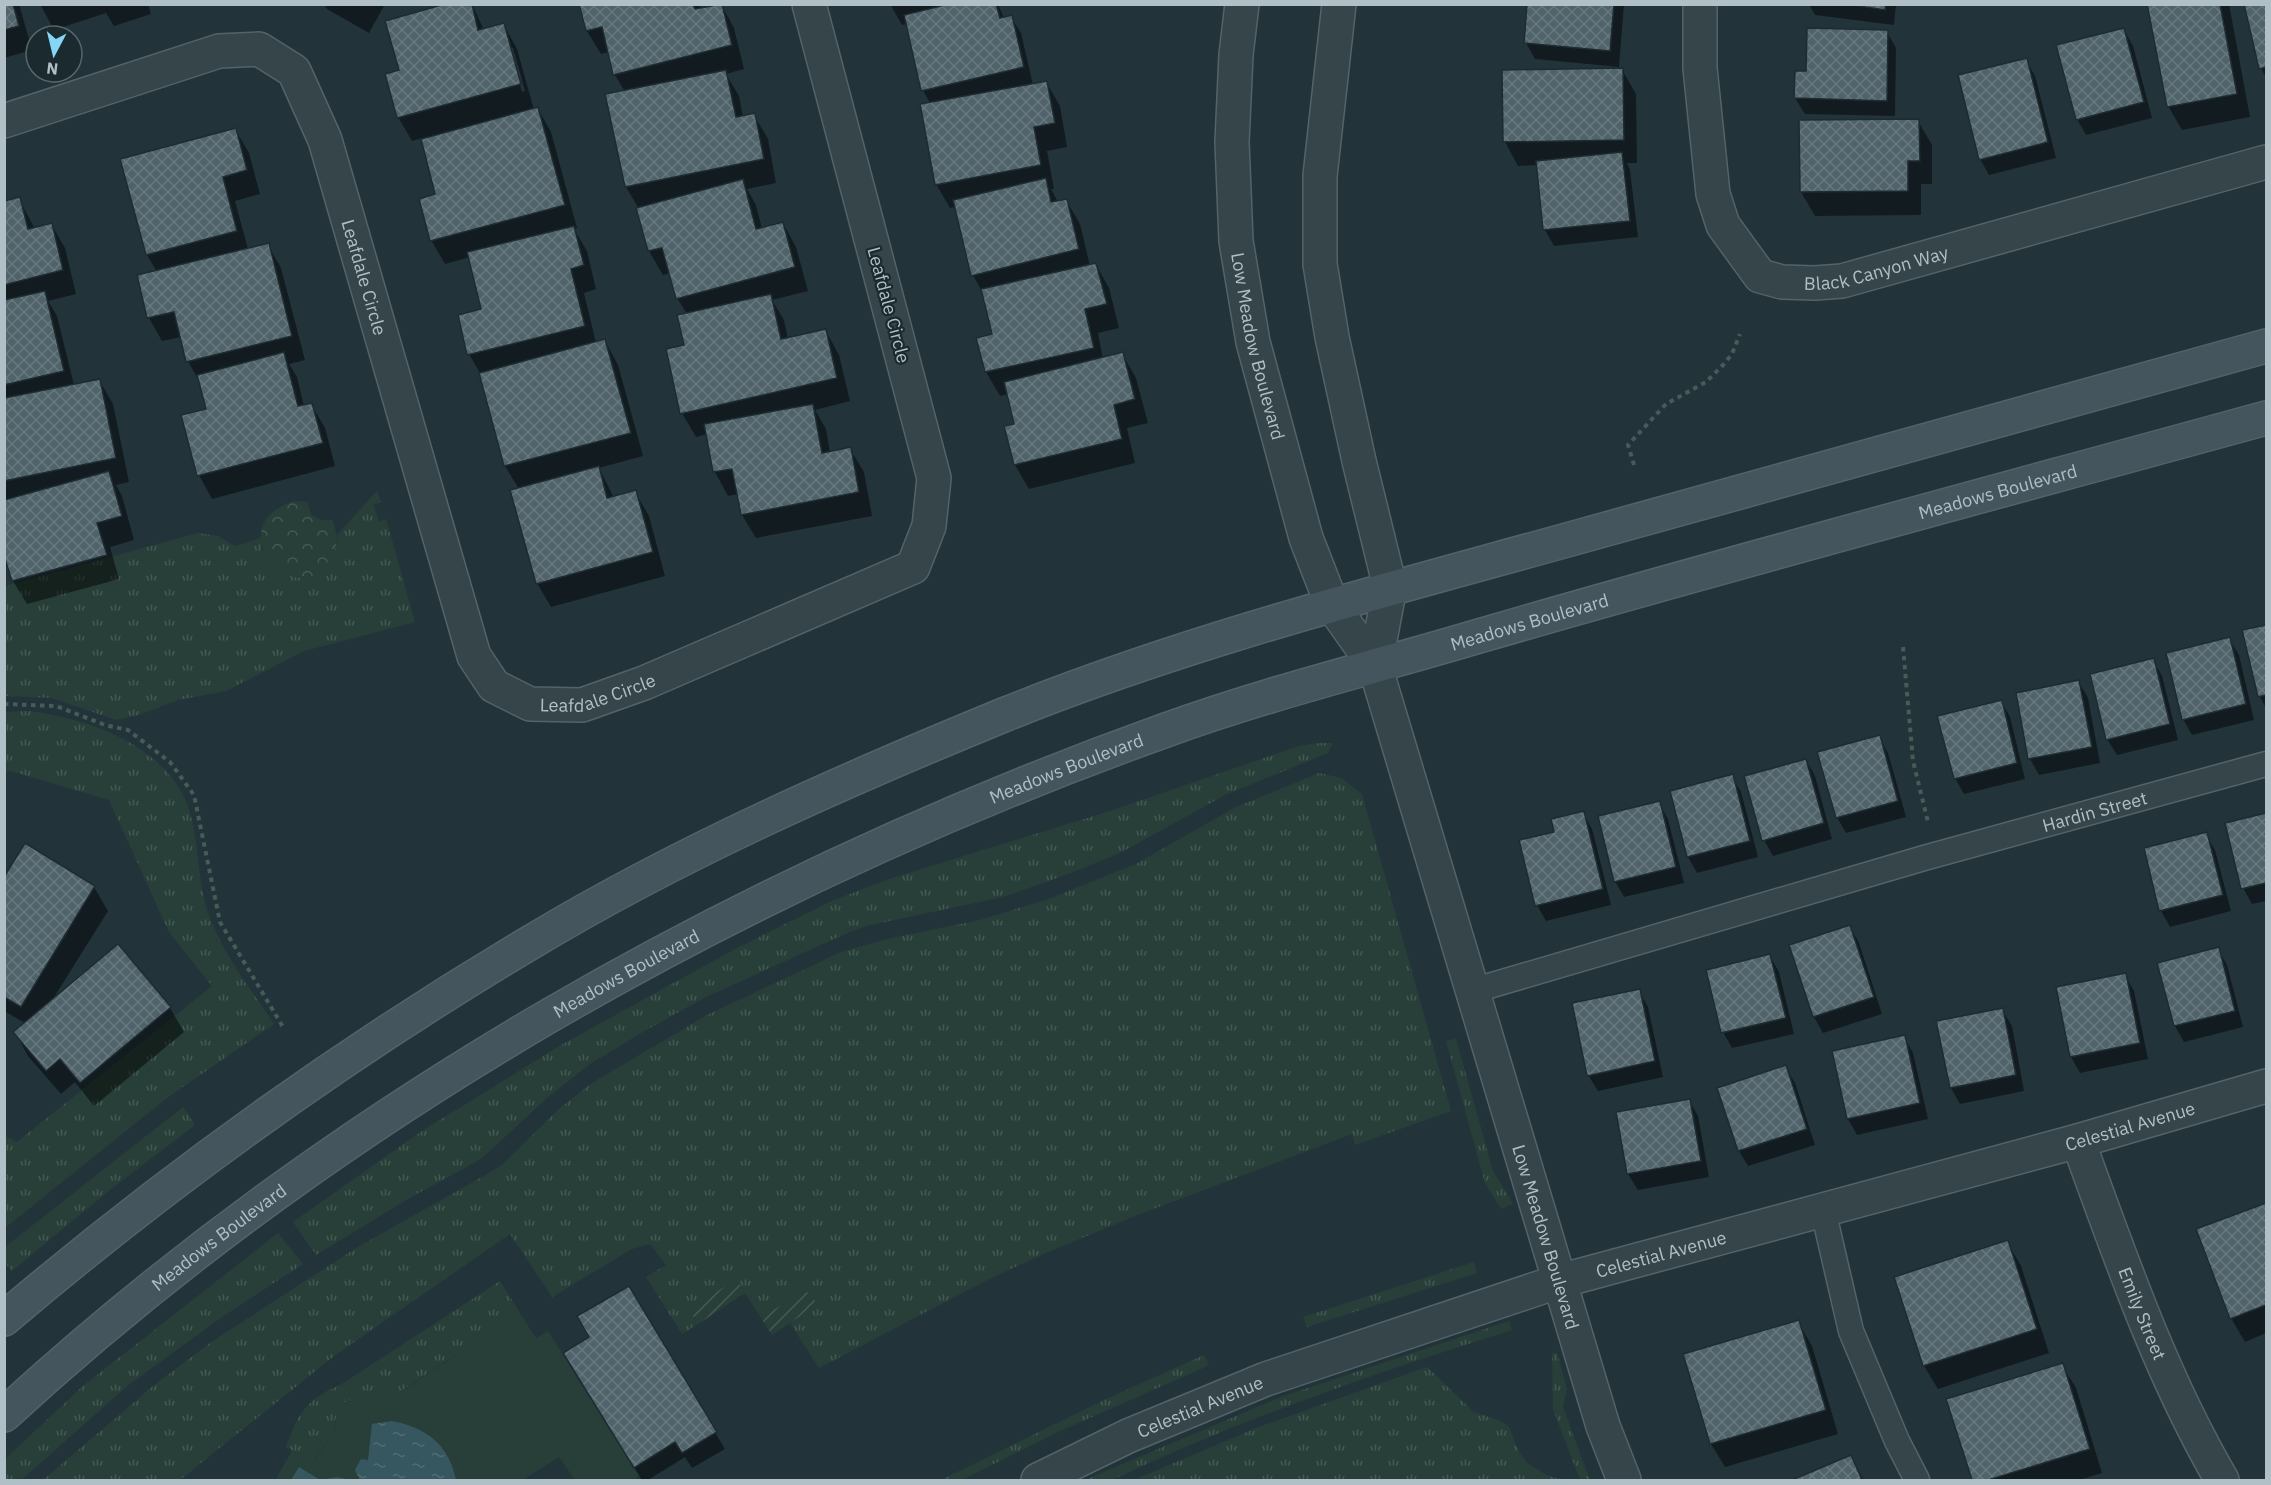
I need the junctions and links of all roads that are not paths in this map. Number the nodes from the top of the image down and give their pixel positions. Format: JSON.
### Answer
{"nodes":[{"id":1,"x":809,"y":4,"type":"edge"},
{"id":2,"x":1242,"y":4,"type":"edge"},
{"id":3,"x":1339,"y":4,"type":"edge"},
{"id":4,"x":1700,"y":4,"type":"edge"},
{"id":5,"x":4,"y":121,"type":"edge"},
{"id":6,"x":2266,"y":162,"type":"edge"},
{"id":7,"x":2266,"y":346,"type":"edge"},
{"id":8,"x":2266,"y":418,"type":"edge"},
{"id":9,"x":1390,"y":587,"type":"junction"},
{"id":10,"x":1332,"y":605,"type":"junction"},
{"id":11,"x":1376,"y":666,"type":"junction"},
{"id":12,"x":2266,"y":765,"type":"edge"},
{"id":13,"x":1472,"y":991,"type":"junction"},
{"id":14,"x":2266,"y":1086,"type":"edge"},
{"id":15,"x":2078,"y":1141,"type":"junction"},
{"id":16,"x":1822,"y":1210,"type":"junction"},
{"id":17,"x":1560,"y":1281,"type":"junction"},
{"id":18,"x":4,"y":1319,"type":"edge"},
{"id":19,"x":4,"y":1415,"type":"edge"},
{"id":20,"x":1038,"y":1480,"type":"edge"},
{"id":21,"x":1624,"y":1480,"type":"edge"},
{"id":22,"x":1917,"y":1480,"type":"edge"},
{"id":23,"x":2222,"y":1480,"type":"edge"}],
"edges":[{"from":1,"to":5,"type":"street","name":"Leafdale Circle"},
{"from":2,"to":10,"type":"street","name":"Low Meadow Boulevard"},
{"from":3,"to":9,"type":"street","name":"Low Meadow Boulevard"},
{"from":4,"to":6,"type":"street","name":"Black Canyon Way"},
{"from":7,"to":9,"type":"main road"},
{"from":8,"to":11,"type":"main road","name":"Meadows Boulevard"},
{"from":9,"to":10,"type":"main road"},
{"from":9,"to":11,"type":"street","name":"Low Meadow Boulevard"},
{"from":10,"to":11,"type":"street","name":"Low Meadow Boulevard"},
{"from":10,"to":18,"type":"main road"},
{"from":11,"to":13,"type":"street","name":"Low Meadow Boulevard"},
{"from":11,"to":19,"type":"main road","name":"Meadows Boulevard"},
{"from":12,"to":13,"type":"lane","name":"Hardin Street"},
{"from":13,"to":17,"type":"street","name":"Low Meadow Boulevard"},
{"from":14,"to":15,"type":"street","name":"Celestial Avenue"},
{"from":15,"to":16,"type":"street","name":"Celestial Avenue"},
{"from":15,"to":23,"type":"street","name":"Emily Street"},
{"from":16,"to":17,"type":"street","name":"Celestial Avenue"},
{"from":16,"to":22,"type":"lane"},
{"from":17,"to":20,"type":"street","name":"Celestial Avenue"},
{"from":17,"to":21,"type":"street","name":"Low Meadow Boulevard"}]}
